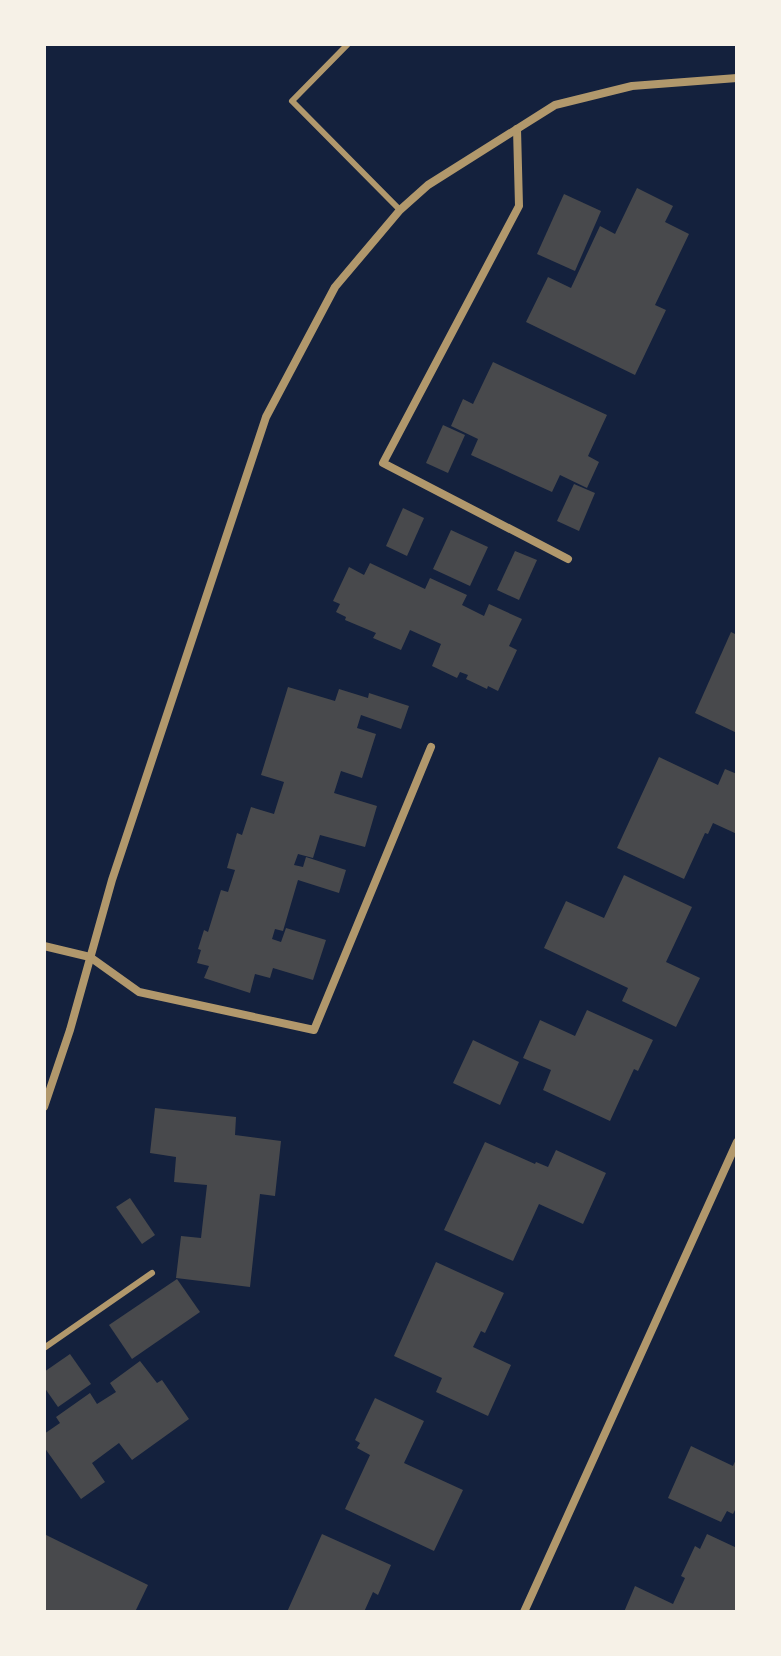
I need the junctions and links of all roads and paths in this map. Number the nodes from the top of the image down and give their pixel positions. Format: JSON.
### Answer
{"nodes":[{"id":1,"x":348,"y":44,"type":"edge"},
{"id":2,"x":737,"y":78,"type":"edge"},
{"id":3,"x":517,"y":129,"type":"junction"},
{"id":4,"x":400,"y":210,"type":"junction"},
{"id":5,"x":568,"y":559,"type":"dead end"},
{"id":6,"x":431,"y":747,"type":"dead end"},
{"id":7,"x":44,"y":946,"type":"edge"},
{"id":8,"x":90,"y":957,"type":"junction"},
{"id":9,"x":44,"y":1107,"type":"edge"},
{"id":10,"x":737,"y":1142,"type":"edge"},
{"id":11,"x":152,"y":1273,"type":"dead end"},
{"id":12,"x":44,"y":1348,"type":"edge"},
{"id":13,"x":524,"y":1612,"type":"edge"}],
"edges":[{"from":1,"to":4,"type":"lane"},
{"from":2,"to":3,"type":"street"},
{"from":3,"to":4,"type":"street"},
{"from":3,"to":5,"type":"street"},
{"from":4,"to":8,"type":"street"},
{"from":6,"to":8,"type":"street"},
{"from":7,"to":8,"type":"street"},
{"from":8,"to":9,"type":"street"},
{"from":10,"to":13,"type":"street"},
{"from":11,"to":12,"type":"lane"}]}
